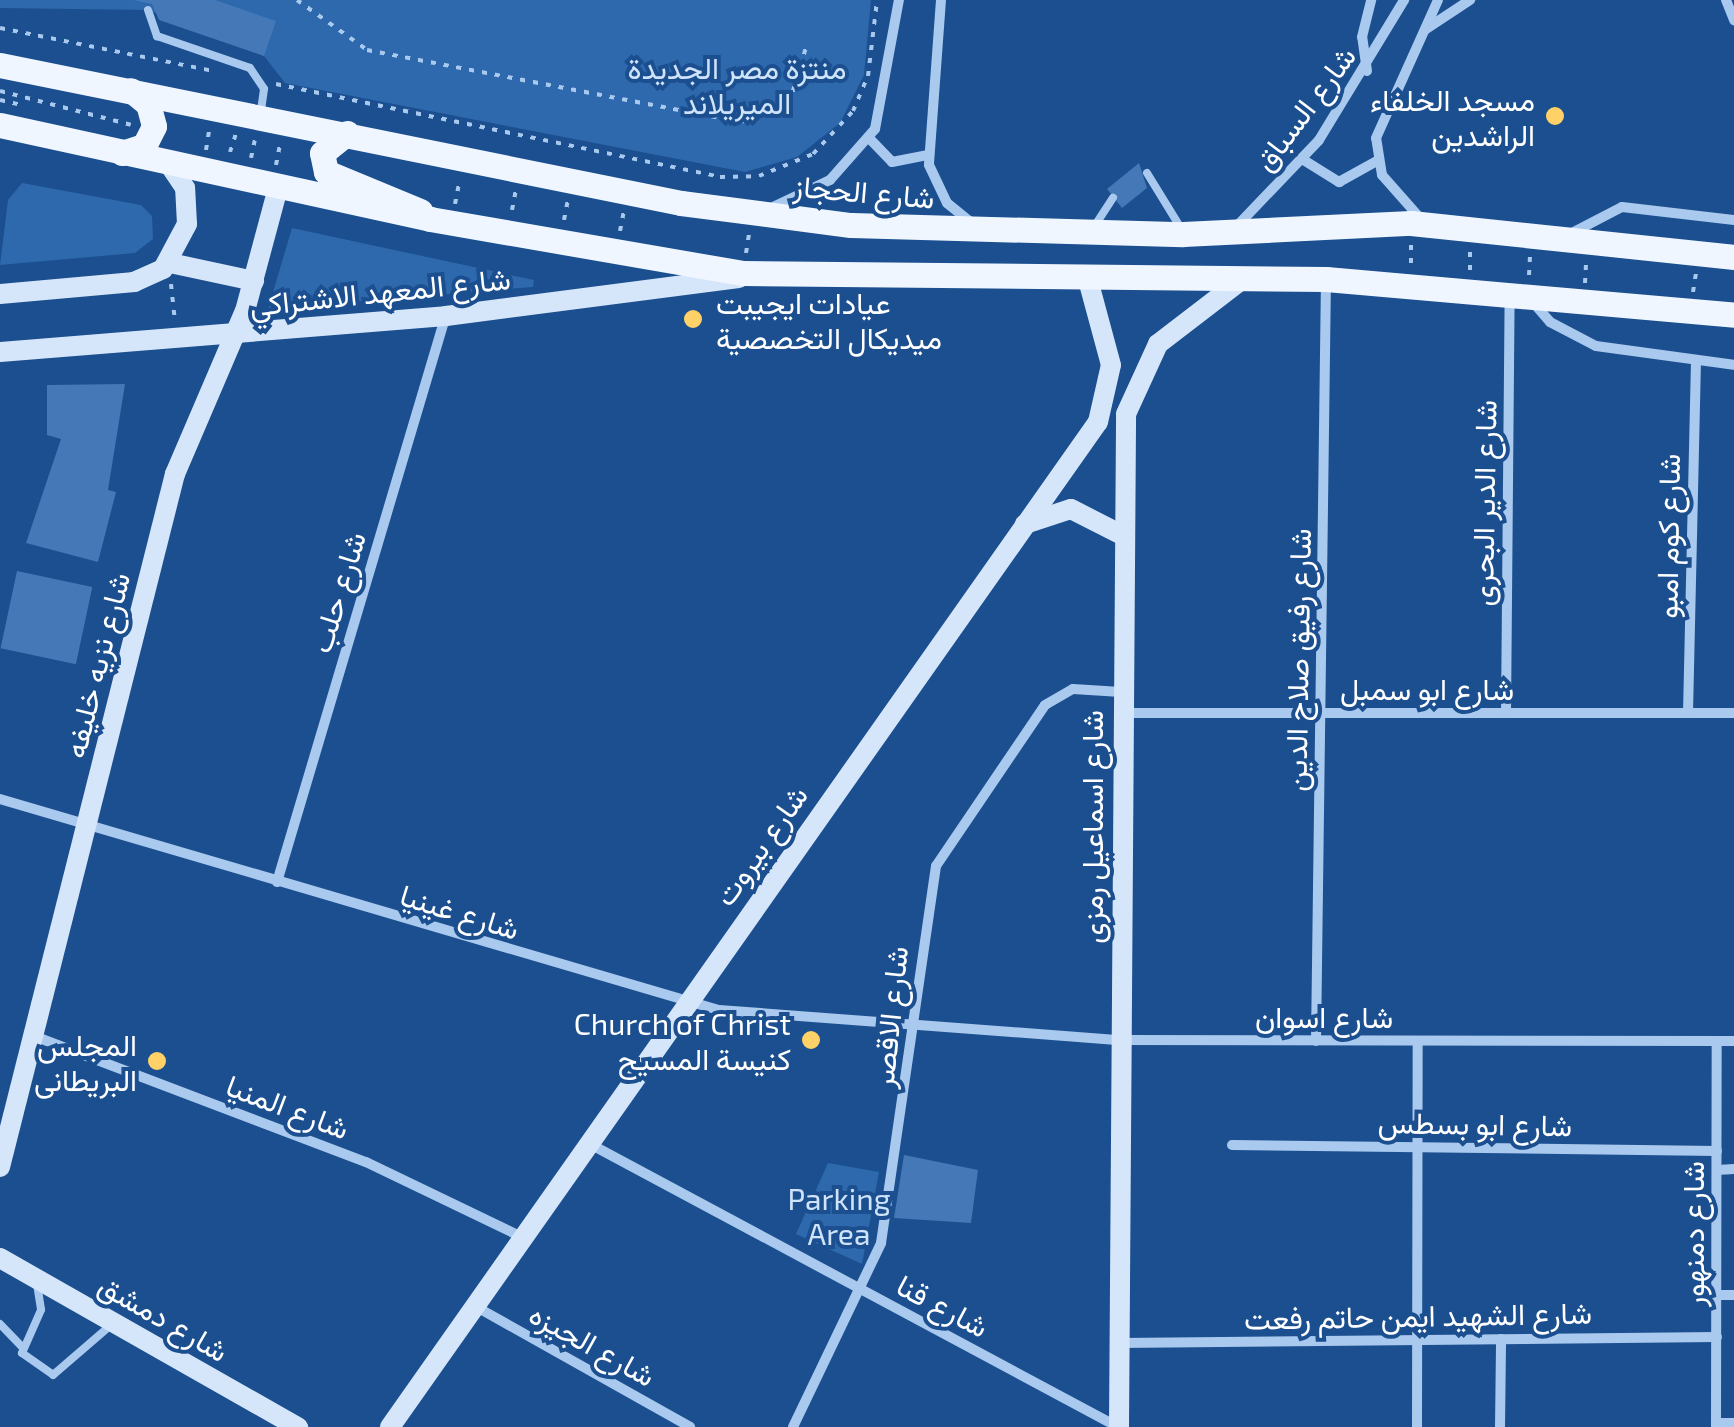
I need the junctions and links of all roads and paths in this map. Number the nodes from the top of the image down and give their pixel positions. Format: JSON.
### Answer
{"nodes":[{"id":1,"x":297,"y":0,"type":"edge"},
{"id":2,"x":876,"y":0,"type":"edge"},
{"id":3,"x":899,"y":0,"type":"edge"},
{"id":4,"x":941,"y":0,"type":"edge"},
{"id":5,"x":1371,"y":0,"type":"edge"},
{"id":6,"x":1404,"y":0,"type":"edge"},
{"id":7,"x":1438,"y":0,"type":"edge"},
{"id":8,"x":1470,"y":0,"type":"edge"},
{"id":9,"x":1726,"y":0,"type":"edge"},
{"id":10,"x":148,"y":10,"type":"dead end"},
{"id":11,"x":1734,"y":20,"type":"edge"},
{"id":12,"x":0,"y":28,"type":"edge"},
{"id":13,"x":1425,"y":29,"type":"junction"},
{"id":14,"x":807,"y":44,"type":"dead end"},
{"id":15,"x":0,"y":65,"type":"edge"},
{"id":16,"x":1367,"y":71,"type":"junction"},
{"id":17,"x":37,"y":72,"type":"junction"},
{"id":18,"x":224,"y":73,"type":"dead end"},
{"id":19,"x":260,"y":80,"type":"junction"},
{"id":20,"x":86,"y":82,"type":"junction"},
{"id":21,"x":131,"y":90,"type":"junction"},
{"id":22,"x":0,"y":91,"type":"edge"},
{"id":23,"x":30,"y":98,"type":"junction"},
{"id":24,"x":82,"y":112,"type":"junction"},
{"id":25,"x":197,"y":122,"type":"dead end"},
{"id":26,"x":210,"y":125,"type":"junction"},
{"id":27,"x":11,"y":128,"type":"edge"},
{"id":28,"x":268,"y":131,"type":"junction"},
{"id":29,"x":347,"y":133,"type":"junction"},
{"id":30,"x":869,"y":138,"type":"junction"},
{"id":31,"x":75,"y":143,"type":"junction"},
{"id":32,"x":124,"y":145,"type":"junction"},
{"id":33,"x":928,"y":155,"type":"junction"},
{"id":34,"x":200,"y":159,"type":"junction"},
{"id":35,"x":236,"y":159,"type":"junction"},
{"id":36,"x":1302,"y":159,"type":"junction"},
{"id":37,"x":464,"y":160,"type":"junction"},
{"id":38,"x":246,"y":161,"type":"junction"},
{"id":39,"x":1376,"y":161,"type":"junction"},
{"id":40,"x":171,"y":166,"type":"junction"},
{"id":41,"x":520,"y":171,"type":"junction"},
{"id":42,"x":1147,"y":173,"type":"dead end"},
{"id":43,"x":281,"y":176,"type":"junction"},
{"id":44,"x":572,"y":181,"type":"junction"},
{"id":45,"x":628,"y":192,"type":"junction"},
{"id":46,"x":1114,"y":198,"type":"dead end"},
{"id":47,"x":752,"y":213,"type":"junction"},
{"id":48,"x":1734,"y":220,"type":"edge"},
{"id":49,"x":441,"y":221,"type":"junction"},
{"id":50,"x":1420,"y":224,"type":"junction"},
{"id":51,"x":1471,"y":230,"type":"junction"},
{"id":52,"x":985,"y":232,"type":"junction"},
{"id":53,"x":508,"y":234,"type":"junction"},
{"id":54,"x":1090,"y":234,"type":"junction"},
{"id":55,"x":1183,"y":234,"type":"junction"},
{"id":56,"x":1228,"y":234,"type":"junction"},
{"id":57,"x":1531,"y":235,"type":"junction"},
{"id":58,"x":1575,"y":240,"type":"junction"},
{"id":59,"x":560,"y":243,"type":"junction"},
{"id":60,"x":1698,"y":252,"type":"junction"},
{"id":61,"x":616,"y":253,"type":"junction"},
{"id":62,"x":1734,"y":256,"type":"edge"},
{"id":63,"x":169,"y":264,"type":"junction"},
{"id":64,"x":754,"y":274,"type":"junction"},
{"id":65,"x":1244,"y":278,"type":"junction"},
{"id":66,"x":1326,"y":279,"type":"junction"},
{"id":67,"x":1088,"y":280,"type":"junction"},
{"id":68,"x":254,"y":282,"type":"junction"},
{"id":69,"x":1411,"y":286,"type":"junction"},
{"id":70,"x":1470,"y":290,"type":"junction"},
{"id":71,"x":0,"y":294,"type":"edge"},
{"id":72,"x":1519,"y":294,"type":"junction"},
{"id":73,"x":1584,"y":302,"type":"junction"},
{"id":74,"x":1690,"y":310,"type":"junction"},
{"id":75,"x":1734,"y":315,"type":"edge"},
{"id":76,"x":446,"y":316,"type":"junction"},
{"id":77,"x":234,"y":337,"type":"junction"},
{"id":78,"x":178,"y":341,"type":"junction"},
{"id":79,"x":0,"y":352,"type":"edge"},
{"id":80,"x":1696,"y":361,"type":"junction"},
{"id":81,"x":1734,"y":365,"type":"edge"},
{"id":82,"x":1024,"y":524,"type":"junction"},
{"id":83,"x":1122,"y":535,"type":"junction"},
{"id":84,"x":1121,"y":703,"type":"junction"},
{"id":85,"x":1321,"y":713,"type":"junction"},
{"id":86,"x":1506,"y":713,"type":"junction"},
{"id":87,"x":1688,"y":713,"type":"junction"},
{"id":88,"x":1734,"y":713,"type":"edge"},
{"id":89,"x":0,"y":799,"type":"edge"},
{"id":90,"x":86,"y":824,"type":"junction"},
{"id":91,"x":277,"y":882,"type":"junction"},
{"id":92,"x":684,"y":1004,"type":"junction"},
{"id":93,"x":915,"y":1023,"type":"junction"},
{"id":94,"x":33,"y":1036,"type":"junction"},
{"id":95,"x":1120,"y":1040,"type":"junction"},
{"id":96,"x":1316,"y":1040,"type":"junction"},
{"id":97,"x":1418,"y":1040,"type":"junction"},
{"id":98,"x":1717,"y":1040,"type":"junction"},
{"id":99,"x":1734,"y":1040,"type":"edge"},
{"id":100,"x":587,"y":1142,"type":"junction"},
{"id":101,"x":1232,"y":1145,"type":"dead end"},
{"id":102,"x":1418,"y":1148,"type":"junction"},
{"id":103,"x":1717,"y":1150,"type":"junction"},
{"id":104,"x":0,"y":1167,"type":"edge"},
{"id":105,"x":1717,"y":1170,"type":"junction"},
{"id":106,"x":1734,"y":1170,"type":"edge"},
{"id":107,"x":520,"y":1236,"type":"junction"},
{"id":108,"x":0,"y":1258,"type":"edge"},
{"id":109,"x":34,"y":1278,"type":"junction"},
{"id":110,"x":865,"y":1292,"type":"junction"},
{"id":111,"x":1717,"y":1295,"type":"junction"},
{"id":112,"x":1734,"y":1295,"type":"edge"},
{"id":113,"x":472,"y":1304,"type":"junction"},
{"id":114,"x":0,"y":1324,"type":"edge"},
{"id":115,"x":116,"y":1324,"type":"junction"},
{"id":116,"x":1716,"y":1337,"type":"junction"},
{"id":117,"x":1501,"y":1339,"type":"junction"},
{"id":118,"x":1418,"y":1340,"type":"junction"},
{"id":119,"x":1119,"y":1342,"type":"junction"},
{"id":120,"x":23,"y":1348,"type":"junction"},
{"id":121,"x":1734,"y":1424,"type":"edge"},
{"id":122,"x":1716,"y":1425,"type":"edge"},
{"id":123,"x":298,"y":1427,"type":"edge"},
{"id":124,"x":390,"y":1427,"type":"edge"},
{"id":125,"x":690,"y":1427,"type":"edge"},
{"id":126,"x":792,"y":1427,"type":"edge"},
{"id":127,"x":1118,"y":1427,"type":"edge"},
{"id":128,"x":1418,"y":1427,"type":"edge"},
{"id":129,"x":1500,"y":1427,"type":"edge"}],
"edges":[{"from":1,"to":14,"type":"path"},
{"from":2,"to":19,"type":"path"},
{"from":3,"to":30,"type":"street"},
{"from":4,"to":33,"type":"street"},
{"from":5,"to":16,"type":"street"},
{"from":6,"to":16,"type":"street","name":"شارع السباق"},
{"from":7,"to":13,"type":"street","name":"شارع السباق"},
{"from":8,"to":13,"type":"street"},
{"from":9,"to":11,"type":"street"},
{"from":10,"to":19,"type":"lane"},
{"from":12,"to":18,"type":"path"},
{"from":13,"to":39,"type":"street","name":"شارع السباق"},
{"from":15,"to":17,"type":"main road","name":"شارع الحجاز"},
{"from":16,"to":36,"type":"street","name":"شارع السباق"},
{"from":17,"to":20,"type":"main road","name":"شارع الحجاز"},
{"from":17,"to":23,"type":"path"},
{"from":19,"to":28,"type":"lane"},
{"from":20,"to":21,"type":"main road","name":"شارع الحجاز"},
{"from":20,"to":24,"type":"path"},
{"from":21,"to":28,"type":"main road","name":"شارع الحجاز"},
{"from":21,"to":32,"type":"main road"},
{"from":22,"to":23,"type":"path"},
{"from":23,"to":24,"type":"path"},
{"from":23,"to":27,"type":"path"},
{"from":24,"to":31,"type":"path"},
{"from":24,"to":32,"type":"path"},
{"from":25,"to":26,"type":"path"},
{"from":26,"to":28,"type":"path"},
{"from":26,"to":34,"type":"path"},
{"from":27,"to":31,"type":"main road"},
{"from":28,"to":29,"type":"main road","name":"شارع الحجاز"},
{"from":28,"to":35,"type":"path"},
{"from":28,"to":38,"type":"path"},
{"from":28,"to":43,"type":"path"},
{"from":29,"to":37,"type":"main road","name":"شارع الحجاز"},
{"from":29,"to":49,"type":"main road"},
{"from":30,"to":33,"type":"street"},
{"from":30,"to":47,"type":"street"},
{"from":31,"to":32,"type":"main road"},
{"from":32,"to":40,"type":"main road"},
{"from":33,"to":52,"type":"street"},
{"from":34,"to":35,"type":"path"},
{"from":34,"to":40,"type":"main road"},
{"from":34,"to":43,"type":"main road"},
{"from":35,"to":38,"type":"path"},
{"from":36,"to":39,"type":"street"},
{"from":36,"to":56,"type":"street","name":"شارع السباق"},
{"from":37,"to":41,"type":"main road","name":"شارع الحجاز"},
{"from":37,"to":49,"type":"path"},
{"from":38,"to":43,"type":"path"},
{"from":39,"to":50,"type":"street"},
{"from":40,"to":63,"type":"street"},
{"from":41,"to":44,"type":"main road","name":"شارع الحجاز"},
{"from":41,"to":53,"type":"path"},
{"from":42,"to":55,"type":"lane"},
{"from":43,"to":49,"type":"main road"},
{"from":43,"to":68,"type":"street","name":"شارع نزيه خليفه"},
{"from":44,"to":45,"type":"main road","name":"شارع الحجاز"},
{"from":44,"to":59,"type":"path"},
{"from":45,"to":47,"type":"main road","name":"شارع الحجاز"},
{"from":45,"to":61,"type":"path"},
{"from":46,"to":54,"type":"lane"},
{"from":47,"to":52,"type":"main road","name":"شارع الحجاز"},
{"from":47,"to":64,"type":"path"},
{"from":48,"to":58,"type":"street"},
{"from":49,"to":53,"type":"main road"},
{"from":50,"to":51,"type":"main road","name":"شارع الحجاز"},
{"from":50,"to":56,"type":"main road","name":"شارع الحجاز"},
{"from":50,"to":69,"type":"path"},
{"from":51,"to":57,"type":"main road","name":"شارع الحجاز"},
{"from":51,"to":70,"type":"path"},
{"from":52,"to":54,"type":"main road","name":"شارع الحجاز"},
{"from":53,"to":59,"type":"main road"},
{"from":54,"to":55,"type":"main road","name":"شارع الحجاز"},
{"from":55,"to":56,"type":"main road","name":"شارع الحجاز"},
{"from":57,"to":58,"type":"main road","name":"شارع الحجاز"},
{"from":57,"to":72,"type":"path"},
{"from":58,"to":60,"type":"main road","name":"شارع الحجاز"},
{"from":58,"to":73,"type":"path"},
{"from":59,"to":61,"type":"main road"},
{"from":60,"to":62,"type":"main road","name":"شارع الحجاز"},
{"from":60,"to":74,"type":"path"},
{"from":61,"to":64,"type":"main road"},
{"from":63,"to":68,"type":"street"},
{"from":63,"to":71,"type":"street"},
{"from":63,"to":78,"type":"path"},
{"from":64,"to":67,"type":"main road"},
{"from":64,"to":76,"type":"street","name":"شارع المعهد الاشتراكي"},
{"from":65,"to":66,"type":"main road"},
{"from":65,"to":67,"type":"main road"},
{"from":65,"to":83,"type":"street","name":"شارع اسماعيل رمزى"},
{"from":66,"to":69,"type":"main road"},
{"from":66,"to":85,"type":"street","name":"شارع رفيق صلاح الدين"},
{"from":67,"to":82,"type":"street","name":"شارع بيروت"},
{"from":68,"to":77,"type":"street","name":"شارع نزيه خليفه"},
{"from":69,"to":70,"type":"main road"},
{"from":70,"to":72,"type":"main road"},
{"from":72,"to":73,"type":"main road"},
{"from":72,"to":80,"type":"street"},
{"from":72,"to":86,"type":"street","name":"شارع الدير البحرى"},
{"from":73,"to":74,"type":"main road"},
{"from":74,"to":75,"type":"main road"},
{"from":76,"to":77,"type":"street","name":"شارع المعهد الاشتراكي"},
{"from":76,"to":91,"type":"street","name":"شارع حلب"},
{"from":77,"to":78,"type":"street","name":"شارع المعهد الاشتراكي"},
{"from":77,"to":90,"type":"street","name":"شارع نزيه خليفه"},
{"from":78,"to":79,"type":"street","name":"شارع المعهد الاشتراكي"},
{"from":80,"to":81,"type":"street"},
{"from":80,"to":87,"type":"street","name":"شارع كوم امبو"},
{"from":82,"to":83,"type":"street"},
{"from":82,"to":92,"type":"street","name":"شارع بيروت"},
{"from":83,"to":84,"type":"street","name":"شارع اسماعيل رمزى"},
{"from":84,"to":85,"type":"street","name":"شارع ابو سمبل"},
{"from":84,"to":93,"type":"street","name":"شارع الاقصر"},
{"from":84,"to":95,"type":"street","name":"شارع اسماعيل رمزى"},
{"from":85,"to":86,"type":"street","name":"شارع ابو سمبل"},
{"from":85,"to":96,"type":"street","name":"شارع رفيق صلاح الدين"},
{"from":86,"to":87,"type":"street","name":"شارع ابو سمبل"},
{"from":87,"to":88,"type":"street","name":"شارع ابو سمبل"},
{"from":89,"to":90,"type":"street","name":"شارع غينيا"},
{"from":90,"to":91,"type":"street","name":"شارع غينيا"},
{"from":90,"to":94,"type":"street","name":"شارع نزيه خليفه"},
{"from":91,"to":92,"type":"street","name":"شارع غينيا"},
{"from":92,"to":93,"type":"street","name":"شارع غينيا"},
{"from":92,"to":100,"type":"street","name":"شارع بيروت"},
{"from":93,"to":95,"type":"street","name":"شارع اسوان"},
{"from":93,"to":110,"type":"street","name":"شارع الاقصر"},
{"from":94,"to":104,"type":"street","name":"شارع نزيه خليفه"},
{"from":94,"to":107,"type":"street","name":"شارع المنيا"},
{"from":95,"to":96,"type":"street","name":"شارع اسوان"},
{"from":95,"to":119,"type":"street","name":"شارع اسماعيل رمزى"},
{"from":96,"to":97,"type":"street","name":"شارع اسوان"},
{"from":97,"to":98,"type":"street","name":"شارع اسوان"},
{"from":97,"to":102,"type":"street"},
{"from":98,"to":99,"type":"street","name":"شارع اسوان"},
{"from":98,"to":103,"type":"street","name":"شارع دمنهور"},
{"from":100,"to":107,"type":"street","name":"شارع بيروت"},
{"from":100,"to":110,"type":"street","name":"شارع قنا"},
{"from":101,"to":102,"type":"street","name":"شارع ابو بسطس"},
{"from":102,"to":103,"type":"street","name":"شارع ابو بسطس"},
{"from":102,"to":118,"type":"street"},
{"from":103,"to":105,"type":"street","name":"شارع دمنهور"},
{"from":105,"to":106,"type":"street"},
{"from":105,"to":111,"type":"street","name":"شارع دمنهور"},
{"from":107,"to":113,"type":"street","name":"شارع بيروت"},
{"from":108,"to":109,"type":"street","name":"شارع دمشق"},
{"from":109,"to":115,"type":"street","name":"شارع دمشق"},
{"from":109,"to":120,"type":"lane"},
{"from":110,"to":126,"type":"street","name":"شارع الاقصر"},
{"from":110,"to":127,"type":"street","name":"شارع قنا"},
{"from":111,"to":112,"type":"street"},
{"from":111,"to":116,"type":"street","name":"شارع دمنهور"},
{"from":113,"to":124,"type":"street","name":"شارع بيروت"},
{"from":113,"to":125,"type":"street","name":"شارع الجيزه"},
{"from":114,"to":120,"type":"lane"},
{"from":115,"to":120,"type":"lane"},
{"from":115,"to":123,"type":"street","name":"شارع دمشق"},
{"from":116,"to":117,"type":"street","name":"شارع الشهيد ايمن حاتم رفعت"},
{"from":116,"to":122,"type":"street","name":"شارع دمنهور"},
{"from":117,"to":118,"type":"street","name":"شارع الشهيد ايمن حاتم رفعت"},
{"from":117,"to":129,"type":"street"},
{"from":118,"to":119,"type":"street","name":"شارع الشهيد ايمن حاتم رفعت"},
{"from":118,"to":128,"type":"street"},
{"from":119,"to":127,"type":"street","name":"شارع اسماعيل رمزى"},
{"from":121,"to":122,"type":"street"}]}
